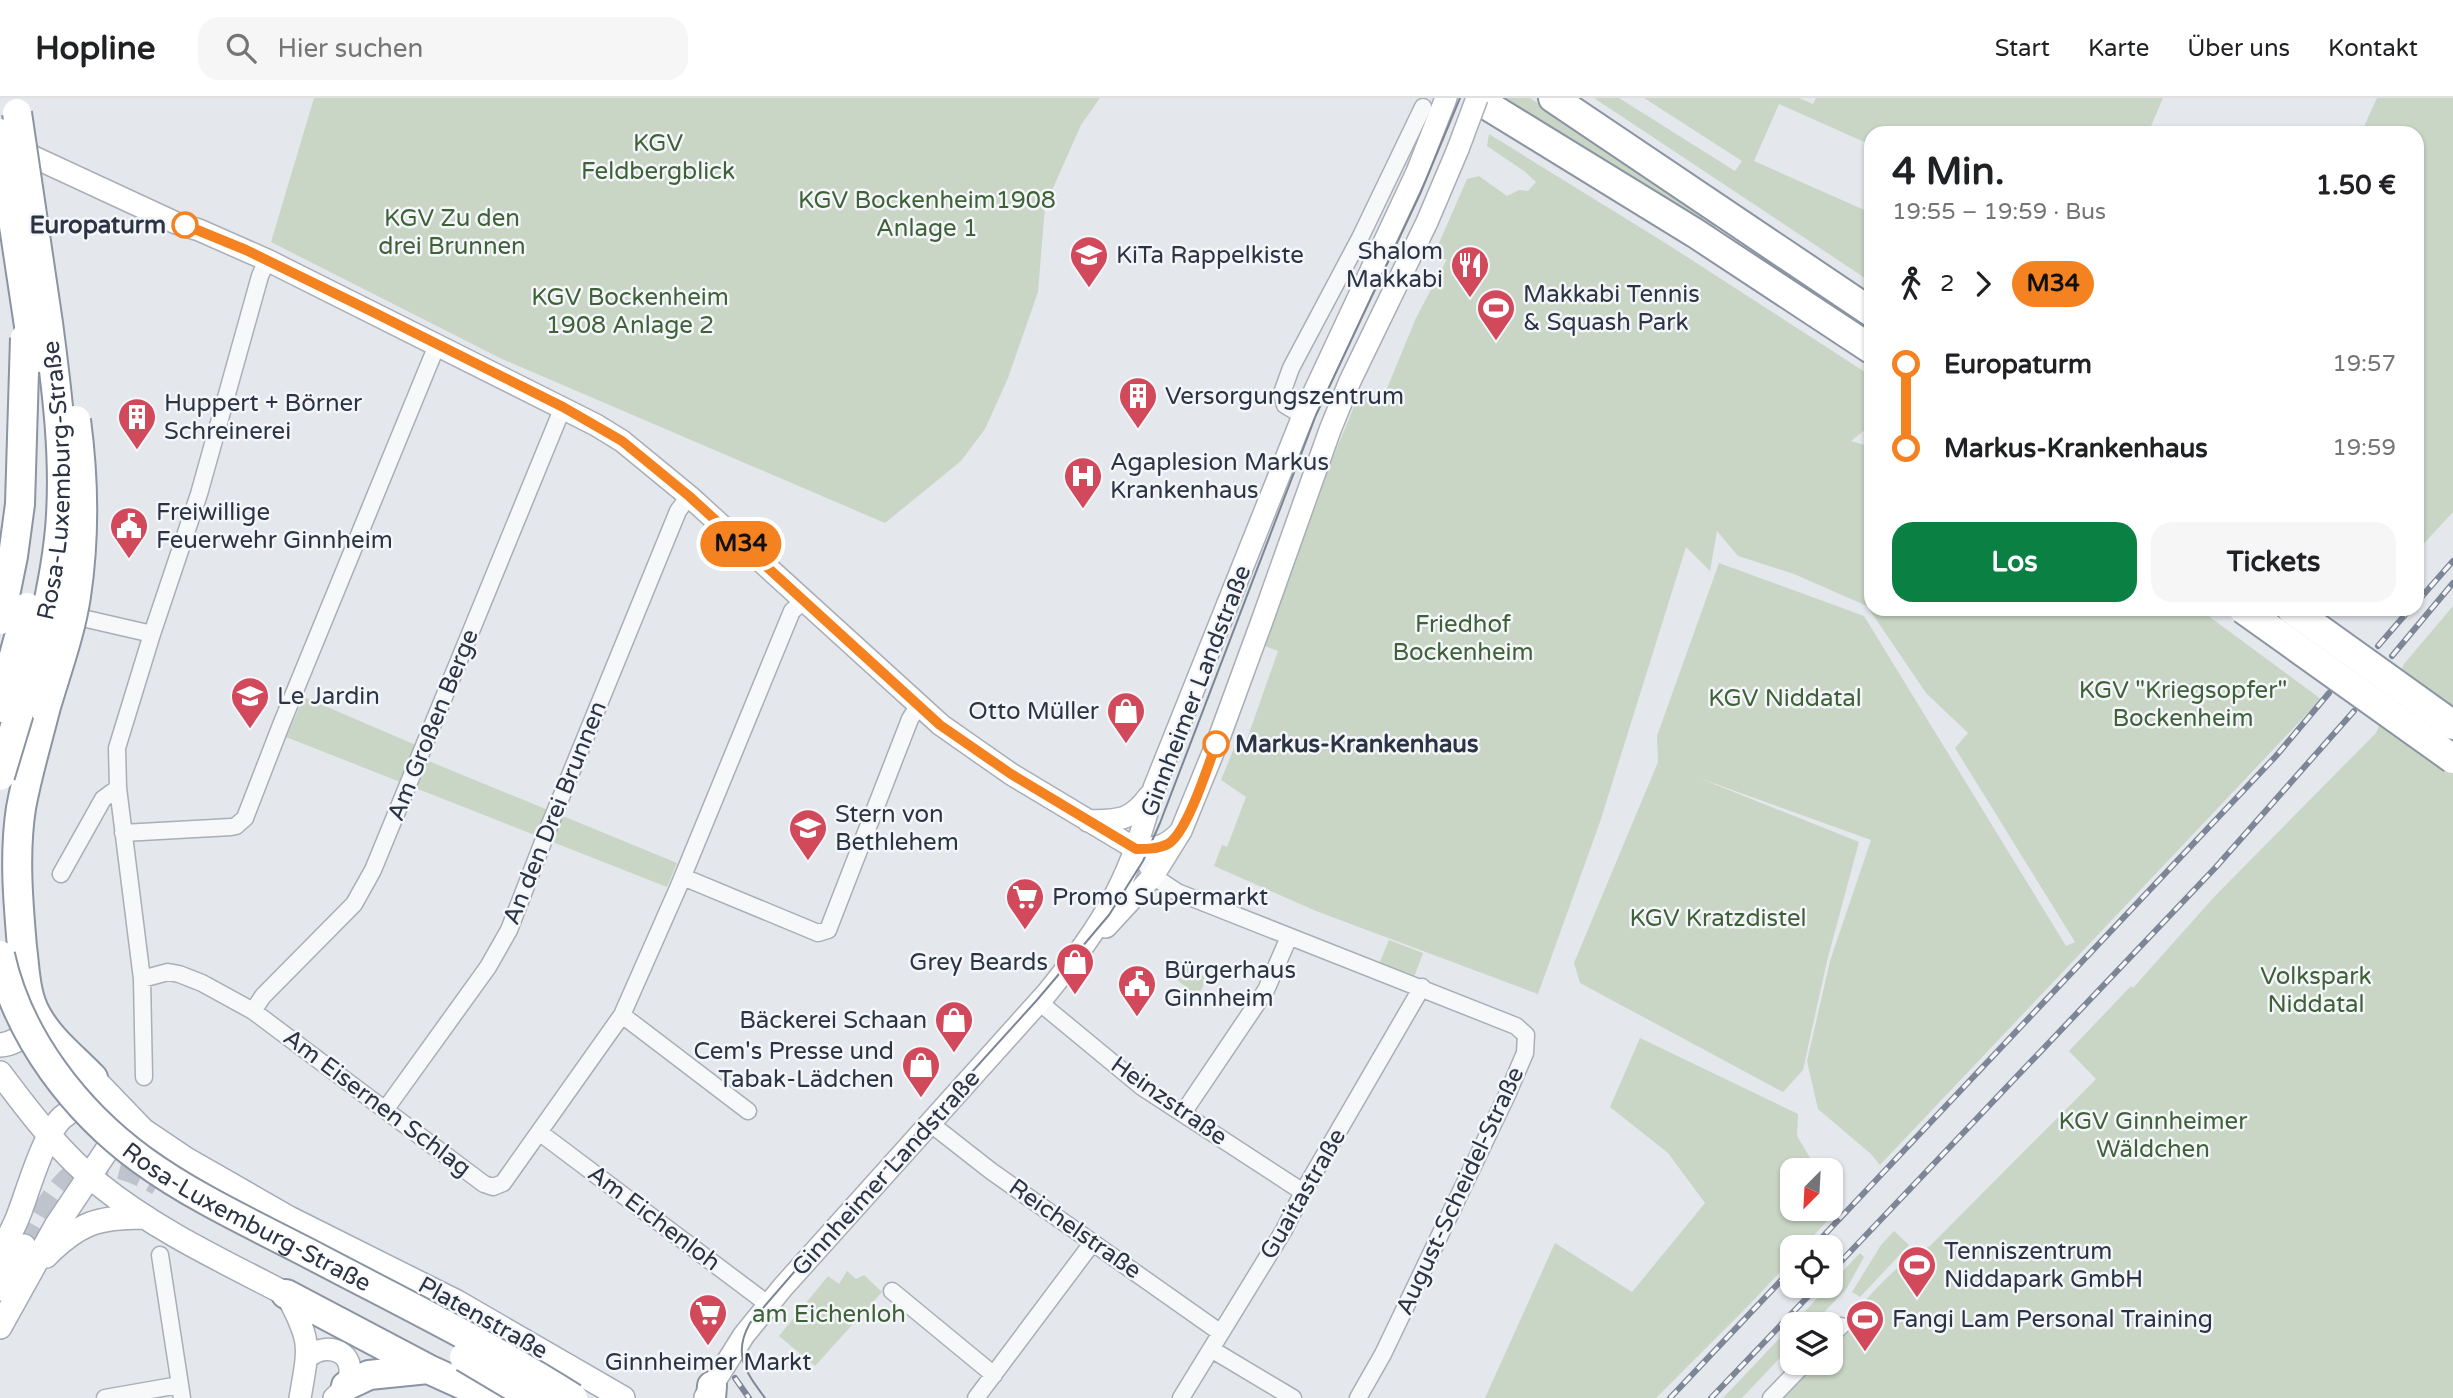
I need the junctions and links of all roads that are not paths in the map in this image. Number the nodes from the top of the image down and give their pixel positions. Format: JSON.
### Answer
{"nodes":[{"id":1,"x":1446,"y":98,"type":"edge"},
{"id":2,"x":1552,"y":98,"type":"edge"},
{"id":3,"x":1484,"y":102,"type":"edge"},
{"id":4,"x":1423,"y":107,"type":"dead end"},
{"id":5,"x":11,"y":115,"type":"edge"},
{"id":6,"x":0,"y":142,"type":"edge"},
{"id":7,"x":265,"y":265,"type":"junction"},
{"id":8,"x":44,"y":292,"type":"junction"},
{"id":9,"x":1864,"y":307,"type":"edge"},
{"id":10,"x":27,"y":314,"type":"junction"},
{"id":11,"x":428,"y":341,"type":"junction"},
{"id":12,"x":1864,"y":344,"type":"edge"},
{"id":13,"x":563,"y":407,"type":"junction"},
{"id":14,"x":1303,"y":416,"type":"junction"},
{"id":15,"x":689,"y":496,"type":"junction"},
{"id":16,"x":0,"y":597,"type":"edge"},
{"id":17,"x":804,"y":601,"type":"junction"},
{"id":18,"x":2253,"y":616,"type":"edge"},
{"id":19,"x":2301,"y":616,"type":"edge"},
{"id":20,"x":1222,"y":619,"type":"junction"},
{"id":21,"x":0,"y":620,"type":"edge"},
{"id":22,"x":152,"y":634,"type":"junction"},
{"id":23,"x":1257,"y":635,"type":"junction"},
{"id":24,"x":919,"y":705,"type":"junction"},
{"id":25,"x":0,"y":708,"type":"edge"},
{"id":26,"x":2453,"y":725,"type":"edge"},
{"id":27,"x":2453,"y":759,"type":"edge"},
{"id":28,"x":0,"y":776,"type":"edge"},
{"id":29,"x":118,"y":788,"type":"junction"},
{"id":30,"x":1154,"y":788,"type":"junction"},
{"id":31,"x":1088,"y":821,"type":"junction"},
{"id":32,"x":1181,"y":831,"type":"junction"},
{"id":33,"x":124,"y":833,"type":"junction"},
{"id":34,"x":1136,"y":849,"type":"junction"},
{"id":35,"x":61,"y":874,"type":"dead end"},
{"id":36,"x":1153,"y":876,"type":"junction"},
{"id":37,"x":683,"y":877,"type":"junction"},
{"id":38,"x":1289,"y":937,"type":"junction"},
{"id":39,"x":0,"y":955,"type":"edge"},
{"id":40,"x":1075,"y":958,"type":"junction"},
{"id":41,"x":142,"y":979,"type":"junction"},
{"id":42,"x":1422,"y":987,"type":"junction"},
{"id":43,"x":0,"y":1000,"type":"edge"},
{"id":44,"x":1040,"y":1002,"type":"junction"},
{"id":45,"x":0,"y":1008,"type":"edge"},
{"id":46,"x":253,"y":1011,"type":"junction"},
{"id":47,"x":622,"y":1014,"type":"junction"},
{"id":48,"x":33,"y":1021,"type":"junction"},
{"id":49,"x":0,"y":1045,"type":"edge"},
{"id":50,"x":144,"y":1077,"type":"dead end"},
{"id":51,"x":4,"y":1078,"type":"edge"},
{"id":52,"x":107,"y":1097,"type":"junction"},
{"id":53,"x":385,"y":1110,"type":"junction"},
{"id":54,"x":748,"y":1111,"type":"dead end"},
{"id":55,"x":1183,"y":1113,"type":"junction"},
{"id":56,"x":931,"y":1124,"type":"junction"},
{"id":57,"x":539,"y":1132,"type":"junction"},
{"id":58,"x":50,"y":1137,"type":"junction"},
{"id":59,"x":37,"y":1165,"type":"junction"},
{"id":60,"x":89,"y":1176,"type":"junction"},
{"id":61,"x":1303,"y":1192,"type":"junction"},
{"id":62,"x":143,"y":1217,"type":"junction"},
{"id":63,"x":1093,"y":1241,"type":"junction"},
{"id":64,"x":24,"y":1246,"type":"tunnel mouth"},
{"id":65,"x":0,"y":1254,"type":"edge"},
{"id":66,"x":160,"y":1255,"type":"dead end"},
{"id":67,"x":32,"y":1271,"type":"junction"},
{"id":68,"x":0,"y":1289,"type":"edge"},
{"id":69,"x":892,"y":1291,"type":"dead end"},
{"id":70,"x":286,"y":1294,"type":"junction"},
{"id":71,"x":424,"y":1305,"type":"dead end"},
{"id":72,"x":769,"y":1305,"type":"junction"},
{"id":73,"x":494,"y":1322,"type":"junction"},
{"id":74,"x":0,"y":1327,"type":"edge"},
{"id":75,"x":1221,"y":1333,"type":"junction"},
{"id":76,"x":1211,"y":1349,"type":"junction"},
{"id":77,"x":308,"y":1357,"type":"junction"},
{"id":78,"x":428,"y":1369,"type":"junction"},
{"id":79,"x":994,"y":1374,"type":"junction"},
{"id":80,"x":1793,"y":1375,"type":"edge"},
{"id":81,"x":181,"y":1391,"type":"edge"},
{"id":82,"x":340,"y":1392,"type":"edge"},
{"id":83,"x":705,"y":1395,"type":"edge"},
{"id":84,"x":105,"y":1398,"type":"edge"},
{"id":85,"x":300,"y":1398,"type":"edge"},
{"id":86,"x":492,"y":1398,"type":"edge"},
{"id":87,"x":533,"y":1398,"type":"edge"},
{"id":88,"x":573,"y":1398,"type":"edge"},
{"id":89,"x":623,"y":1398,"type":"edge"},
{"id":90,"x":976,"y":1398,"type":"edge"},
{"id":91,"x":1181,"y":1398,"type":"edge"},
{"id":92,"x":1293,"y":1398,"type":"edge"},
{"id":93,"x":1358,"y":1398,"type":"edge"},
{"id":94,"x":1771,"y":1398,"type":"edge"}],
"edges":[{"from":1,"to":14,"type":"main road","name":"Ginnheimer Landstraße"},
{"from":2,"to":9,"type":"highway"},
{"from":3,"to":12,"type":"highway"},
{"from":3,"to":23,"type":"main road","name":"Ginnheimer Landstraße","bridge":true},
{"from":4,"to":14,"type":"street"},
{"from":5,"to":8,"type":"highway","name":"Rosa-Luxemburg-Straße","bridge":true},
{"from":5,"to":10,"type":"highway","name":"Rosa-Luxemburg-Straße","bridge":true},
{"from":6,"to":7,"type":"main road"},
{"from":7,"to":11,"type":"main road"},
{"from":7,"to":22,"type":"street"},
{"from":8,"to":28,"type":"highway","name":"Rosa-Luxemburg-Straße","bridge":true},
{"from":8,"to":48,"type":"highway","bridge":true},
{"from":10,"to":21,"type":"highway","bridge":true},
{"from":10,"to":25,"type":"highway","name":"Rosa-Luxemburg-Straße","bridge":true},
{"from":11,"to":13,"type":"main road"},
{"from":11,"to":33,"type":"street"},
{"from":13,"to":15,"type":"main road"},
{"from":13,"to":46,"type":"street","name":"Am Großen Berge"},
{"from":14,"to":20,"type":"main road","name":"Ginnheimer Landstraße"},
{"from":15,"to":17,"type":"main road"},
{"from":15,"to":53,"type":"street","name":"An den Drei Brunnen"},
{"from":16,"to":22,"type":"street"},
{"from":17,"to":24,"type":"main road"},
{"from":17,"to":37,"type":"street","name":"Am Eisernen Schlag"},
{"from":18,"to":27,"type":"highway","bridge":true},
{"from":19,"to":26,"type":"highway","bridge":true},
{"from":20,"to":23,"type":"main road"},
{"from":20,"to":30,"type":"main road","name":"Ginnheimer Landstraße"},
{"from":22,"to":29,"type":"street"},
{"from":23,"to":32,"type":"main road","name":"Ginnheimer Landstraße"},
{"from":24,"to":31,"type":"main road"},
{"from":24,"to":37,"type":"street"},
{"from":29,"to":33,"type":"street"},
{"from":29,"to":35,"type":"street"},
{"from":30,"to":31,"type":"main road"},
{"from":30,"to":34,"type":"main road","name":"Ginnheimer Landstraße"},
{"from":31,"to":34,"type":"main road"},
{"from":32,"to":34,"type":"main road"},
{"from":32,"to":36,"type":"main road","name":"Ginnheimer Landstraße"},
{"from":33,"to":41,"type":"street"},
{"from":34,"to":36,"type":"street","name":"August-Scheidel-Straße"},
{"from":34,"to":40,"type":"main road","name":"Ginnheimer Landstraße"},
{"from":36,"to":38,"type":"street","name":"August-Scheidel-Straße"},
{"from":36,"to":40,"type":"main road","name":"Ginnheimer Landstraße"},
{"from":37,"to":47,"type":"street","name":"Am Eisernen Schlag"},
{"from":38,"to":42,"type":"street","name":"August-Scheidel-Straße"},
{"from":38,"to":55,"type":"street"},
{"from":39,"to":88,"type":"highway","name":"Rosa-Luxemburg-Straße","bridge":true},
{"from":40,"to":44,"type":"main road","name":"Ginnheimer Landstraße"},
{"from":41,"to":46,"type":"street","name":"Am Eisernen Schlag"},
{"from":41,"to":50,"type":"street"},
{"from":42,"to":61,"type":"street","name":"Guaitastraße"},
{"from":42,"to":93,"type":"street","name":"August-Scheidel-Straße"},
{"from":43,"to":48,"type":"street"},
{"from":44,"to":55,"type":"street","name":"Heinzstraße"},
{"from":44,"to":56,"type":"main road","name":"Ginnheimer Landstraße"},
{"from":45,"to":87,"type":"highway","name":"Rosa-Luxemburg-Straße","bridge":true},
{"from":46,"to":53,"type":"street","name":"Am Eisernen Schlag"},
{"from":47,"to":54,"type":"street"},
{"from":47,"to":57,"type":"street","name":"Am Eisernen Schlag"},
{"from":48,"to":49,"type":"main road"},
{"from":48,"to":52,"type":"highway"},
{"from":51,"to":58,"type":"main road"},
{"from":51,"to":59,"type":"main road"},
{"from":52,"to":58,"type":"main road","name":"Platenstraße"},
{"from":52,"to":60,"type":"main road"},
{"from":52,"to":73,"type":"main road","name":"Platenstraße"},
{"from":53,"to":57,"type":"street","name":"Am Eisernen Schlag"},
{"from":55,"to":61,"type":"street","name":"Heinzstraße"},
{"from":56,"to":63,"type":"street","name":"Reichelstraße"},
{"from":56,"to":72,"type":"main road","name":"Ginnheimer Landstraße"},
{"from":57,"to":72,"type":"street","name":"Am Eichenloh"},
{"from":58,"to":59,"type":"main road"},
{"from":58,"to":60,"type":"main road"},
{"from":59,"to":65,"type":"main road"},
{"from":60,"to":62,"type":"main road"},
{"from":60,"to":67,"type":"main road"},
{"from":61,"to":75,"type":"street","name":"Guaitastraße"},
{"from":62,"to":67,"type":"main road"},
{"from":62,"to":70,"type":"main road"},
{"from":63,"to":75,"type":"street","name":"Reichelstraße"},
{"from":63,"to":79,"type":"street"},
{"from":64,"to":68,"type":"main road"},
{"from":66,"to":81,"type":"street"},
{"from":67,"to":74,"type":"main road"},
{"from":69,"to":79,"type":"street"},
{"from":70,"to":77,"type":"main road"},
{"from":70,"to":78,"type":"highway"},
{"from":71,"to":73,"type":"main road"},
{"from":72,"to":83,"type":"main road","name":"Ginnheimer Landstraße"},
{"from":73,"to":89,"type":"main road","name":"Platenstraße"},
{"from":75,"to":76,"type":"street","name":"Guaitastraße"},
{"from":76,"to":91,"type":"street","name":"Guaitastraße"},
{"from":76,"to":92,"type":"street"},
{"from":77,"to":82,"type":"main road"},
{"from":77,"to":85,"type":"main road"},
{"from":78,"to":82,"type":"highway"},
{"from":78,"to":86,"type":"highway"},
{"from":79,"to":90,"type":"street"},
{"from":80,"to":94,"type":"street"},
{"from":81,"to":84,"type":"street"}]}
